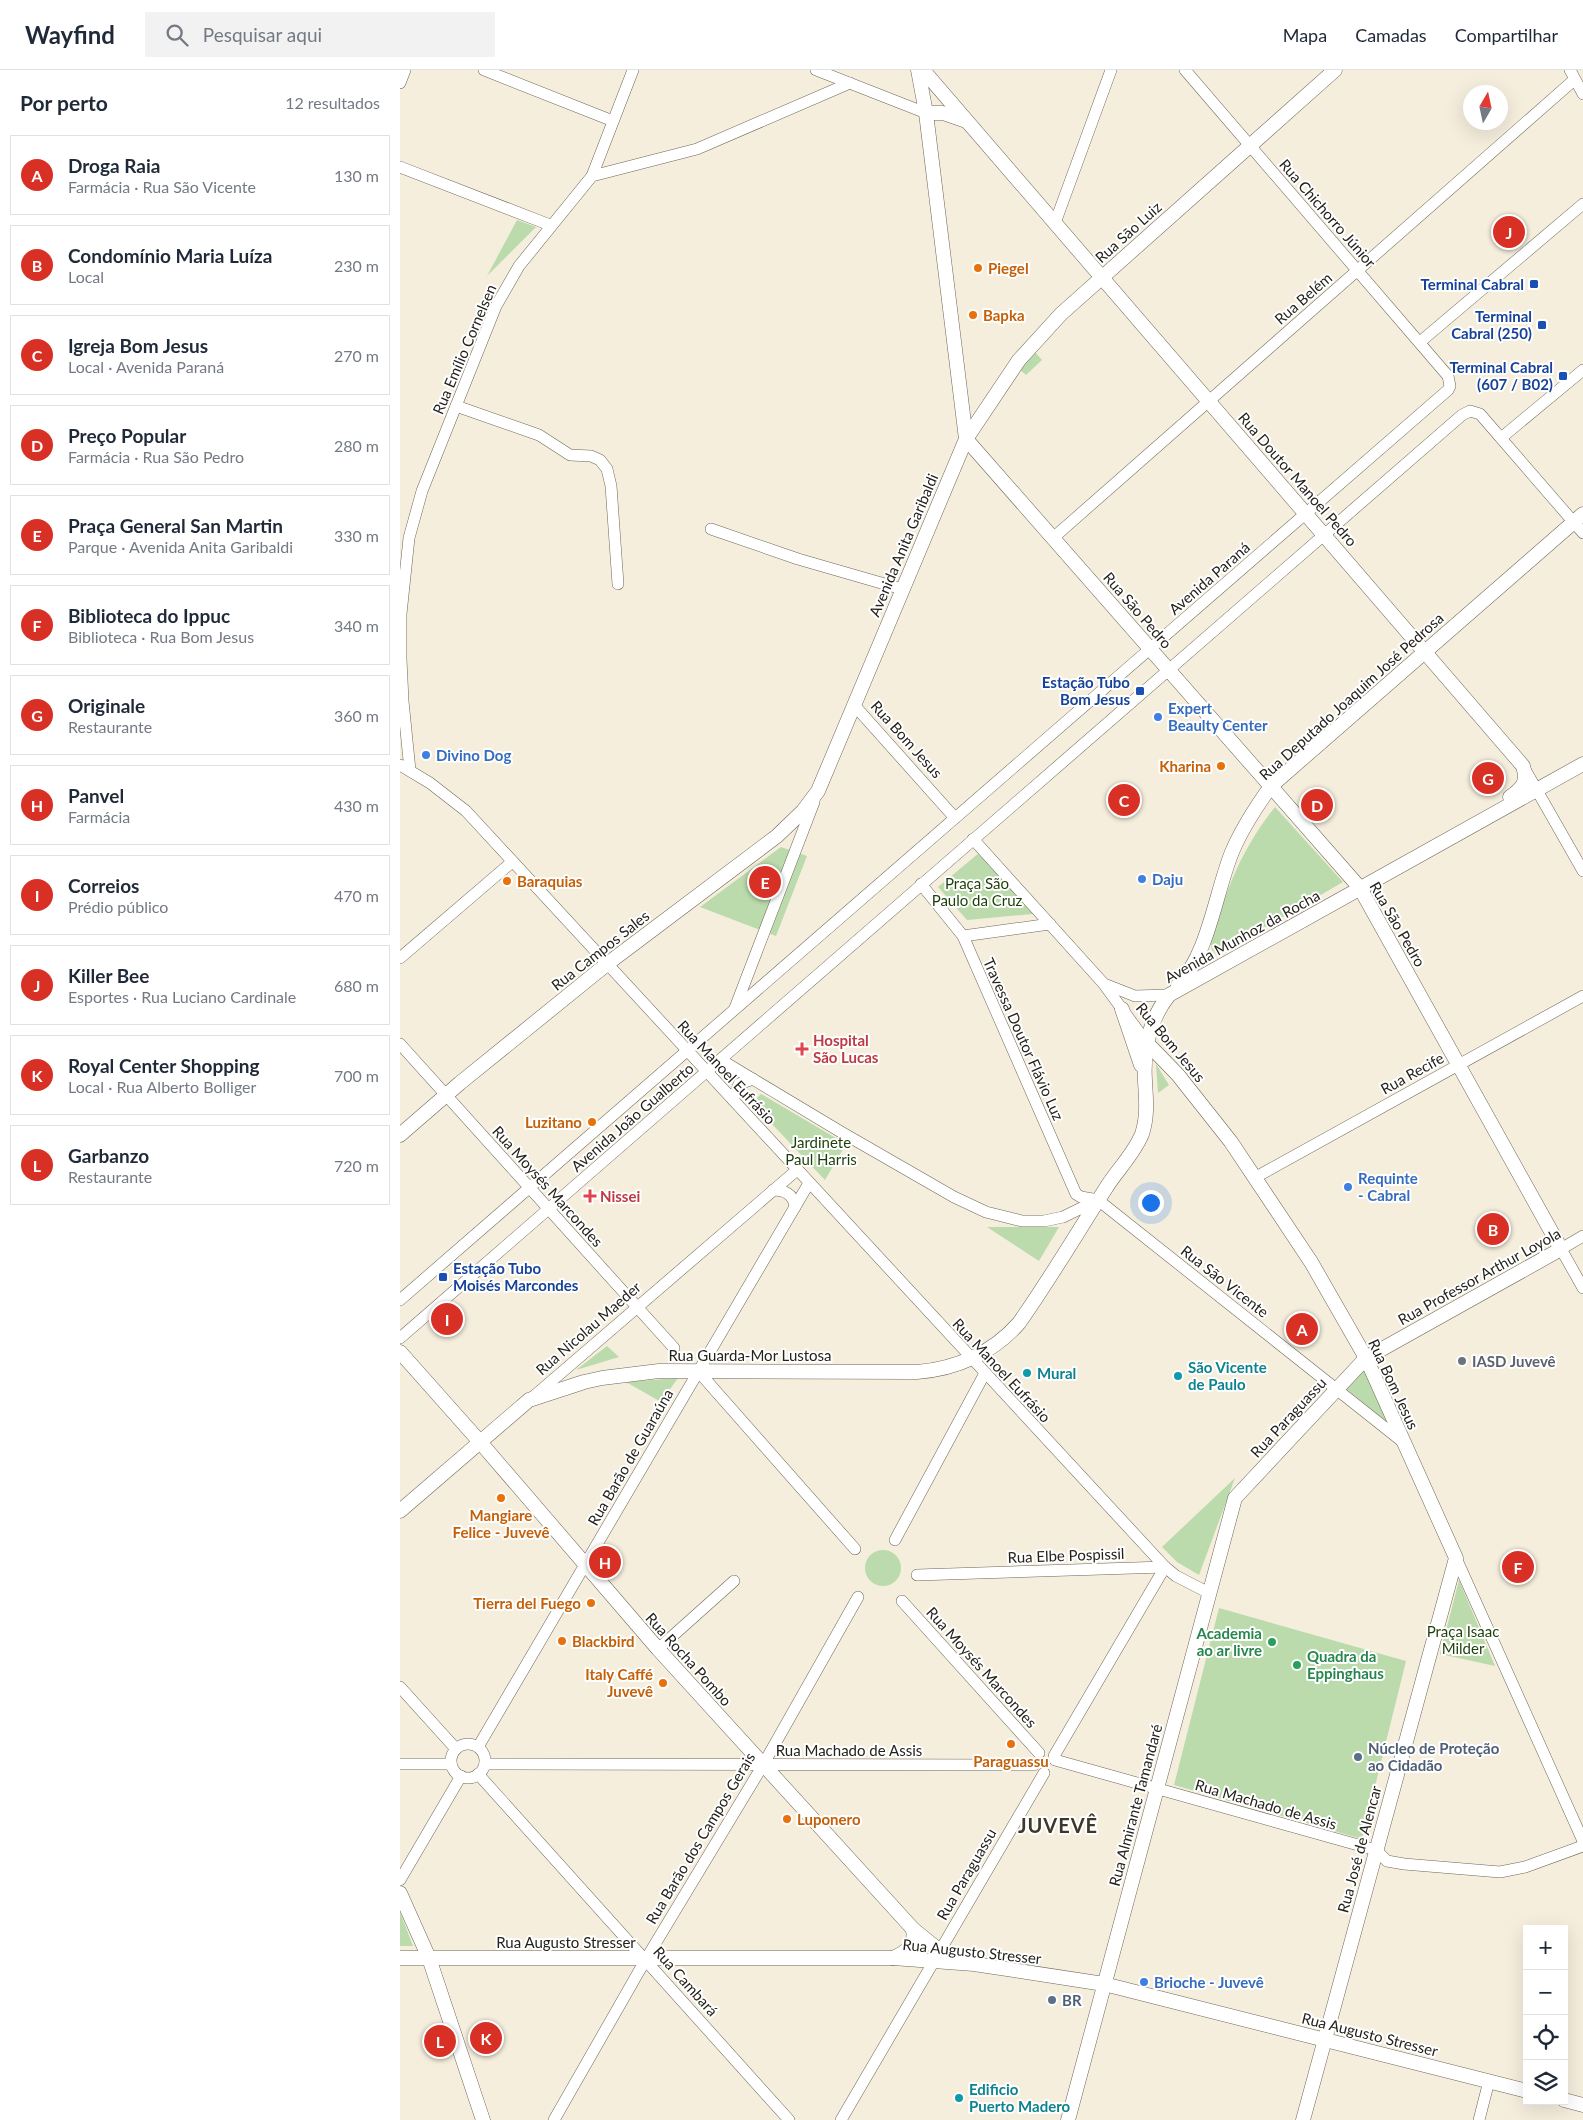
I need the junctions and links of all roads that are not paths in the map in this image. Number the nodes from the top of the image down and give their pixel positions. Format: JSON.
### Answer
{"nodes":[{"id":1,"x":405,"y":70,"type":"edge"},
{"id":2,"x":484,"y":70,"type":"edge"},
{"id":3,"x":633,"y":70,"type":"edge"},
{"id":4,"x":816,"y":70,"type":"edge"},
{"id":5,"x":918,"y":70,"type":"edge"},
{"id":6,"x":923,"y":70,"type":"edge"},
{"id":7,"x":1111,"y":70,"type":"edge"},
{"id":8,"x":1185,"y":70,"type":"edge"},
{"id":9,"x":1335,"y":70,"type":"edge"},
{"id":10,"x":1572,"y":75,"type":"edge"},
{"id":11,"x":400,"y":83,"type":"edge"},
{"id":12,"x":850,"y":83,"type":"junction"},
{"id":13,"x":1583,"y":94,"type":"edge"},
{"id":14,"x":926,"y":113,"type":"junction"},
{"id":15,"x":613,"y":121,"type":"junction"},
{"id":16,"x":968,"y":122,"type":"junction"},
{"id":17,"x":1250,"y":145,"type":"junction"},
{"id":18,"x":400,"y":167,"type":"edge"},
{"id":19,"x":592,"y":176,"type":"junction"},
{"id":20,"x":1583,"y":204,"type":"edge"},
{"id":21,"x":1055,"y":222,"type":"junction"},
{"id":22,"x":550,"y":225,"type":"junction"},
{"id":23,"x":1357,"y":270,"type":"junction"},
{"id":24,"x":1102,"y":277,"type":"junction"},
{"id":25,"x":1420,"y":342,"type":"junction"},
{"id":26,"x":1583,"y":370,"type":"edge"},
{"id":27,"x":1448,"y":376,"type":"joint"},
{"id":28,"x":1209,"y":401,"type":"junction"},
{"id":29,"x":456,"y":406,"type":"junction"},
{"id":30,"x":1502,"y":438,"type":"junction"},
{"id":31,"x":966,"y":439,"type":"junction"},
{"id":32,"x":1306,"y":514,"type":"junction"},
{"id":33,"x":1578,"y":518,"type":"edge"},
{"id":34,"x":711,"y":528,"type":"dead end"},
{"id":35,"x":1583,"y":533,"type":"edge"},
{"id":36,"x":1323,"y":534,"type":"junction"},
{"id":37,"x":1053,"y":538,"type":"junction"},
{"id":38,"x":618,"y":584,"type":"dead end"},
{"id":39,"x":902,"y":590,"type":"junction"},
{"id":40,"x":1150,"y":648,"type":"junction"},
{"id":41,"x":1424,"y":651,"type":"junction"},
{"id":42,"x":1168,"y":668,"type":"junction"},
{"id":43,"x":854,"y":705,"type":"junction"},
{"id":44,"x":1583,"y":764,"type":"edge"},
{"id":45,"x":1523,"y":766,"type":"junction"},
{"id":46,"x":405,"y":768,"type":"edge"},
{"id":47,"x":1271,"y":786,"type":"junction"},
{"id":48,"x":1538,"y":789,"type":"junction"},
{"id":49,"x":818,"y":791,"type":"junction"},
{"id":50,"x":956,"y":818,"type":"junction"},
{"id":51,"x":1476,"y":824,"type":"junction"},
{"id":52,"x":973,"y":839,"type":"junction"},
{"id":53,"x":512,"y":862,"type":"junction"},
{"id":54,"x":1583,"y":871,"type":"edge"},
{"id":55,"x":921,"y":884,"type":"junction"},
{"id":56,"x":1360,"y":888,"type":"junction"},
{"id":57,"x":1050,"y":924,"type":"junction"},
{"id":58,"x":962,"y":936,"type":"junction"},
{"id":59,"x":400,"y":958,"type":"edge"},
{"id":60,"x":607,"y":964,"type":"junction"},
{"id":61,"x":1103,"y":983,"type":"junction"},
{"id":62,"x":1169,"y":995,"type":"junction"},
{"id":63,"x":1583,"y":996,"type":"edge"},
{"id":64,"x":1122,"y":1009,"type":"junction"},
{"id":65,"x":734,"y":1010,"type":"junction"},
{"id":66,"x":1147,"y":1042,"type":"junction"},
{"id":67,"x":400,"y":1044,"type":"edge"},
{"id":68,"x":687,"y":1050,"type":"junction"},
{"id":69,"x":721,"y":1060,"type":"junction"},
{"id":70,"x":1459,"y":1065,"type":"junction"},
{"id":71,"x":707,"y":1072,"type":"junction"},
{"id":72,"x":1144,"y":1078,"type":"junction"},
{"id":73,"x":753,"y":1079,"type":"junction"},
{"id":74,"x":446,"y":1095,"type":"junction"},
{"id":75,"x":733,"y":1100,"type":"junction"},
{"id":76,"x":400,"y":1135,"type":"edge"},
{"id":77,"x":797,"y":1170,"type":"junction"},
{"id":78,"x":1256,"y":1177,"type":"junction"},
{"id":79,"x":809,"y":1183,"type":"junction"},
{"id":80,"x":530,"y":1188,"type":"junction"},
{"id":81,"x":773,"y":1190,"type":"junction"},
{"id":82,"x":1098,"y":1200,"type":"junction"},
{"id":83,"x":795,"y":1207,"type":"junction"},
{"id":84,"x":549,"y":1209,"type":"junction"},
{"id":85,"x":1583,"y":1236,"type":"edge"},
{"id":86,"x":1561,"y":1249,"type":"junction"},
{"id":87,"x":1583,"y":1288,"type":"edge"},
{"id":88,"x":400,"y":1300,"type":"edge"},
{"id":89,"x":637,"y":1307,"type":"junction"},
{"id":90,"x":400,"y":1338,"type":"edge"},
{"id":91,"x":674,"y":1348,"type":"dead end"},
{"id":92,"x":400,"y":1352,"type":"edge"},
{"id":93,"x":1366,"y":1358,"type":"junction"},
{"id":94,"x":972,"y":1359,"type":"junction"},
{"id":95,"x":698,"y":1371,"type":"junction"},
{"id":96,"x":985,"y":1373,"type":"junction"},
{"id":97,"x":1337,"y":1389,"type":"junction"},
{"id":98,"x":529,"y":1400,"type":"junction"},
{"id":99,"x":480,"y":1442,"type":"junction"},
{"id":100,"x":1404,"y":1443,"type":"junction"},
{"id":101,"x":1235,"y":1498,"type":"joint"},
{"id":102,"x":400,"y":1511,"type":"edge"},
{"id":103,"x":895,"y":1540,"type":"dead end"},
{"id":104,"x":856,"y":1549,"type":"dead end"},
{"id":105,"x":1456,"y":1558,"type":"junction"},
{"id":106,"x":585,"y":1564,"type":"junction"},
{"id":107,"x":1165,"y":1567,"type":"junction"},
{"id":108,"x":917,"y":1575,"type":"dead end"},
{"id":109,"x":734,"y":1582,"type":"dead end"},
{"id":110,"x":1209,"y":1593,"type":"junction"},
{"id":111,"x":858,"y":1597,"type":"dead end"},
{"id":112,"x":902,"y":1601,"type":"dead end"},
{"id":113,"x":658,"y":1649,"type":"junction"},
{"id":114,"x":400,"y":1687,"type":"edge"},
{"id":115,"x":478,"y":1747,"type":"junction"},
{"id":116,"x":456,"y":1749,"type":"junction"},
{"id":117,"x":1039,"y":1753,"type":"junction"},
{"id":118,"x":1055,"y":1759,"type":"junction"},
{"id":119,"x":400,"y":1764,"type":"edge"},
{"id":120,"x":451,"y":1764,"type":"junction"},
{"id":121,"x":763,"y":1765,"type":"junction"},
{"id":122,"x":1034,"y":1765,"type":"junction"},
{"id":123,"x":482,"y":1769,"type":"junction"},
{"id":124,"x":1044,"y":1773,"type":"junction"},
{"id":125,"x":461,"y":1776,"type":"junction"},
{"id":126,"x":1157,"y":1789,"type":"junction"},
{"id":127,"x":1583,"y":1841,"type":"edge"},
{"id":128,"x":1583,"y":1846,"type":"edge"},
{"id":129,"x":1376,"y":1850,"type":"junction"},
{"id":130,"x":400,"y":1880,"type":"edge"},
{"id":131,"x":400,"y":1893,"type":"edge"},
{"id":132,"x":404,"y":1908,"type":"edge"},
{"id":133,"x":913,"y":1928,"type":"junction"},
{"id":134,"x":937,"y":1956,"type":"junction"},
{"id":135,"x":400,"y":1958,"type":"edge"},
{"id":136,"x":429,"y":1958,"type":"junction"},
{"id":137,"x":893,"y":1958,"type":"junction"},
{"id":138,"x":646,"y":1959,"type":"junction"},
{"id":139,"x":974,"y":1964,"type":"joint"},
{"id":140,"x":1104,"y":1984,"type":"junction"},
{"id":141,"x":1325,"y":2040,"type":"junction"},
{"id":142,"x":1489,"y":2081,"type":"junction"},
{"id":143,"x":1523,"y":2090,"type":"edge"},
{"id":144,"x":1568,"y":2101,"type":"edge"},
{"id":145,"x":1583,"y":2105,"type":"edge"},
{"id":146,"x":484,"y":2120,"type":"edge"},
{"id":147,"x":554,"y":2120,"type":"edge"},
{"id":148,"x":789,"y":2120,"type":"edge"},
{"id":149,"x":841,"y":2120,"type":"edge"},
{"id":150,"x":1068,"y":2120,"type":"edge"},
{"id":151,"x":1303,"y":2120,"type":"edge"},
{"id":152,"x":1479,"y":2120,"type":"edge"}],
"edges":[{"from":1,"to":11,"type":"street"},
{"from":2,"to":15,"type":"street"},
{"from":3,"to":15,"type":"street","name":"Rua Emílio Cornelsen"},
{"from":4,"to":12,"type":"street"},
{"from":5,"to":14,"type":"main road","name":"Avenida Anita Garibaldi"},
{"from":6,"to":16,"type":"main road","name":"Rua Doutor Manoel Pedro"},
{"from":7,"to":21,"type":"street"},
{"from":8,"to":17,"type":"street","name":"Rua Chichorro Júnior"},
{"from":9,"to":17,"type":"main road","name":"Rua São Luiz"},
{"from":10,"to":13,"type":"street"},
{"from":10,"to":23,"type":"street","name":"Rua Belém"},
{"from":12,"to":14,"type":"street"},
{"from":12,"to":19,"type":"street"},
{"from":14,"to":16,"type":"main road","name":"Rua Doutor Manoel Pedro"},
{"from":14,"to":31,"type":"main road","name":"Avenida Anita Garibaldi"},
{"from":15,"to":19,"type":"street","name":"Rua Emílio Cornelsen"},
{"from":16,"to":21,"type":"main road","name":"Rua Doutor Manoel Pedro"},
{"from":17,"to":23,"type":"street","name":"Rua Chichorro Júnior"},
{"from":17,"to":24,"type":"main road","name":"Rua São Luiz"},
{"from":18,"to":22,"type":"street"},
{"from":19,"to":22,"type":"street","name":"Rua Emílio Cornelsen"},
{"from":20,"to":25,"type":"street"},
{"from":21,"to":24,"type":"main road","name":"Rua Doutor Manoel Pedro"},
{"from":22,"to":29,"type":"street","name":"Rua Emílio Cornelsen"},
{"from":23,"to":25,"type":"street","name":"Rua Chichorro Júnior"},
{"from":23,"to":28,"type":"street","name":"Rua Belém"},
{"from":24,"to":28,"type":"main road","name":"Rua Doutor Manoel Pedro"},
{"from":24,"to":31,"type":"main road","name":"Rua São Luiz"},
{"from":25,"to":27,"type":"street","name":"Rua Chichorro Júnior"},
{"from":26,"to":30,"type":"street"},
{"from":27,"to":32,"type":"street","name":"Avenida Paraná"},
{"from":28,"to":32,"type":"main road","name":"Rua Doutor Manoel Pedro"},
{"from":28,"to":37,"type":"street","name":"Rua Belém"},
{"from":29,"to":38,"type":"street"},
{"from":29,"to":46,"type":"street","name":"Rua Emílio Cornelsen"},
{"from":30,"to":33,"type":"street"},
{"from":30,"to":36,"type":"street"},
{"from":31,"to":37,"type":"main road","name":"Rua São Pedro"},
{"from":31,"to":39,"type":"main road","name":"Avenida Anita Garibaldi"},
{"from":32,"to":36,"type":"main road","name":"Rua Doutor Manoel Pedro"},
{"from":32,"to":40,"type":"street","name":"Avenida Paraná"},
{"from":33,"to":35,"type":"street"},
{"from":33,"to":41,"type":"main road","name":"Rua Deputado Joaquim José Pedrosa"},
{"from":34,"to":39,"type":"street"},
{"from":36,"to":41,"type":"main road","name":"Rua Doutor Manoel Pedro"},
{"from":36,"to":42,"type":"street"},
{"from":37,"to":40,"type":"main road","name":"Rua São Pedro"},
{"from":39,"to":43,"type":"main road","name":"Avenida Anita Garibaldi"},
{"from":40,"to":42,"type":"main road","name":"Rua São Pedro"},
{"from":40,"to":50,"type":"street","name":"Avenida Paraná"},
{"from":41,"to":45,"type":"main road","name":"Rua Doutor Manoel Pedro"},
{"from":41,"to":47,"type":"main road","name":"Rua Deputado Joaquim José Pedrosa"},
{"from":42,"to":47,"type":"main road","name":"Rua São Pedro"},
{"from":42,"to":52,"type":"street"},
{"from":43,"to":49,"type":"main road","name":"Avenida Anita Garibaldi"},
{"from":43,"to":50,"type":"street","name":"Rua Bom Jesus"},
{"from":44,"to":48,"type":"main road","name":"Avenida Munhoz da Rocha"},
{"from":45,"to":48,"type":"street","name":"Rua Doutor Manoel Pedro"},
{"from":45,"to":51,"type":"main road"},
{"from":46,"to":53,"type":"street","name":"Rua Manoel Eufrásio"},
{"from":47,"to":56,"type":"main road","name":"Rua São Pedro"},
{"from":47,"to":62,"type":"main road","name":"Rua Deputado Joaquim José Pedrosa"},
{"from":48,"to":51,"type":"main road","name":"Avenida Munhoz da Rocha"},
{"from":48,"to":54,"type":"street","name":"Rua Doutor Manoel Pedro"},
{"from":49,"to":60,"type":"main road","name":"Rua Campos Sales"},
{"from":49,"to":65,"type":"street","name":"Avenida Anita Garibaldi"},
{"from":50,"to":65,"type":"street","name":"Avenida João Gualberto"},
{"from":51,"to":56,"type":"main road","name":"Avenida Munhoz da Rocha"},
{"from":52,"to":55,"type":"street","name":"Avenida João Gualberto"},
{"from":52,"to":57,"type":"street","name":"Rua Bom Jesus"},
{"from":53,"to":59,"type":"street"},
{"from":53,"to":60,"type":"street","name":"Rua Manoel Eufrásio"},
{"from":55,"to":58,"type":"street","name":"Travessa Doutor Flávio Luz"},
{"from":55,"to":69,"type":"street","name":"Avenida João Gualberto"},
{"from":56,"to":62,"type":"main road","name":"Avenida Munhoz da Rocha"},
{"from":56,"to":70,"type":"main road","name":"Rua São Pedro"},
{"from":57,"to":58,"type":"street"},
{"from":57,"to":61,"type":"street","name":"Rua Bom Jesus"},
{"from":58,"to":82,"type":"street","name":"Travessa Doutor Flávio Luz"},
{"from":60,"to":68,"type":"street","name":"Rua Manoel Eufrásio"},
{"from":60,"to":74,"type":"main road","name":"Rua Campos Sales"},
{"from":61,"to":62,"type":"street","name":"Rua Bom Jesus"},
{"from":61,"to":64,"type":"street","name":"Rua Bom Jesus"},
{"from":62,"to":66,"type":"main road","name":"Avenida Munhoz da Rocha"},
{"from":63,"to":70,"type":"street","name":"Rua Recife"},
{"from":64,"to":66,"type":"street","name":"Rua Bom Jesus"},
{"from":64,"to":72,"type":"main road"},
{"from":65,"to":68,"type":"street","name":"Avenida João Gualberto"},
{"from":66,"to":72,"type":"main road","name":"Avenida Munhoz da Rocha"},
{"from":66,"to":78,"type":"main road","name":"Rua Bom Jesus"},
{"from":67,"to":74,"type":"street","name":"Rua Moysés Marcondes"},
{"from":68,"to":71,"type":"street","name":"Rua Manoel Eufrásio"},
{"from":68,"to":80,"type":"street","name":"Avenida João Gualberto"},
{"from":69,"to":71,"type":"street","name":"Avenida João Gualberto"},
{"from":69,"to":73,"type":"street","name":"Avenida Munhoz da Rocha"},
{"from":70,"to":78,"type":"street","name":"Rua Recife"},
{"from":70,"to":86,"type":"main road","name":"Rua São Pedro"},
{"from":71,"to":75,"type":"street","name":"Rua Manoel Eufrásio"},
{"from":71,"to":84,"type":"street","name":"Avenida João Gualberto"},
{"from":72,"to":82,"type":"main road","name":"Avenida Munhoz da Rocha"},
{"from":73,"to":75,"type":"street"},
{"from":73,"to":82,"type":"street","name":"Avenida Munhoz da Rocha"},
{"from":74,"to":76,"type":"main road","name":"Rua Campos Sales"},
{"from":74,"to":80,"type":"street","name":"Rua Moysés Marcondes"},
{"from":75,"to":77,"type":"street","name":"Rua Manoel Eufrásio"},
{"from":77,"to":79,"type":"street","name":"Rua Manoel Eufrásio"},
{"from":77,"to":81,"type":"street","name":"Rua Nicolau Maeder"},
{"from":78,"to":93,"type":"main road","name":"Rua Bom Jesus"},
{"from":79,"to":83,"type":"street","name":"Rua Barão de Guaraúna"},
{"from":79,"to":94,"type":"street","name":"Rua Manoel Eufrásio"},
{"from":80,"to":84,"type":"street","name":"Rua Moysés Marcondes"},
{"from":80,"to":88,"type":"street","name":"Avenida João Gualberto"},
{"from":81,"to":83,"type":"street"},
{"from":81,"to":89,"type":"street","name":"Rua Nicolau Maeder"},
{"from":82,"to":94,"type":"main road"},
{"from":82,"to":97,"type":"street","name":"Rua São Vicente"},
{"from":83,"to":95,"type":"street","name":"Rua Barão de Guaraúna"},
{"from":84,"to":89,"type":"street","name":"Rua Moysés Marcondes"},
{"from":84,"to":90,"type":"street","name":"Avenida João Gualberto"},
{"from":85,"to":86,"type":"street","name":"Rua Professor Arthur Loyola"},
{"from":86,"to":87,"type":"street","name":"Rua São Pedro"},
{"from":86,"to":93,"type":"main road","name":"Rua Professor Arthur Loyola"},
{"from":89,"to":91,"type":"street","name":"Rua Moysés Marcondes"},
{"from":89,"to":98,"type":"street","name":"Rua Nicolau Maeder"},
{"from":92,"to":99,"type":"main road","name":"Rua Rocha Pombo"},
{"from":93,"to":97,"type":"main road","name":"Rua Paraguassu"},
{"from":93,"to":100,"type":"main road","name":"Rua Bom Jesus"},
{"from":94,"to":95,"type":"main road","name":"Rua Guarda-Mor Lustosa"},
{"from":94,"to":96,"type":"street","name":"Rua Manoel Eufrásio"},
{"from":95,"to":98,"type":"main road","name":"Rua Guarda-Mor Lustosa"},
{"from":95,"to":104,"type":"street"},
{"from":95,"to":106,"type":"street","name":"Rua Barão de Guaraúna"},
{"from":96,"to":103,"type":"street"},
{"from":96,"to":107,"type":"street","name":"Rua Manoel Eufrásio"},
{"from":97,"to":100,"type":"street","name":"Rua São Vicente"},
{"from":97,"to":101,"type":"main road","name":"Rua Paraguassu"},
{"from":98,"to":99,"type":"main road","name":"Rua Nicolau Maeder"},
{"from":99,"to":102,"type":"main road","name":"Rua Nicolau Maeder"},
{"from":99,"to":106,"type":"main road","name":"Rua Rocha Pombo"},
{"from":100,"to":105,"type":"main road","name":"Rua Bom Jesus"},
{"from":101,"to":110,"type":"main road","name":"Rua Almirante Tamandaré"},
{"from":105,"to":127,"type":"street","name":"Rua Bom Jesus"},
{"from":105,"to":129,"type":"main road","name":"Rua José de Alencar"},
{"from":106,"to":113,"type":"main road","name":"Rua Rocha Pombo"},
{"from":106,"to":115,"type":"street","name":"Rua Barão de Guaraúna"},
{"from":107,"to":108,"type":"street","name":"Rua Elbe Pospissil"},
{"from":107,"to":110,"type":"street"},
{"from":107,"to":118,"type":"street"},
{"from":109,"to":113,"type":"street"},
{"from":110,"to":126,"type":"main road","name":"Rua Almirante Tamandaré"},
{"from":111,"to":121,"type":"street","name":"Rua Barão dos Campos Gerais"},
{"from":112,"to":117,"type":"street","name":"Rua Moysés Marcondes"},
{"from":113,"to":121,"type":"main road","name":"Rua Rocha Pombo"},
{"from":114,"to":116,"type":"street"},
{"from":115,"to":116,"type":"street"},
{"from":115,"to":123,"type":"street"},
{"from":116,"to":120,"type":"street"},
{"from":117,"to":118,"type":"street"},
{"from":117,"to":122,"type":"street"},
{"from":118,"to":124,"type":"street"},
{"from":118,"to":126,"type":"street","name":"Rua Machado de Assis"},
{"from":119,"to":120,"type":"street"},
{"from":120,"to":125,"type":"street"},
{"from":121,"to":122,"type":"street","name":"Rua Machado de Assis"},
{"from":121,"to":123,"type":"street","name":"Rua Machado de Assis"},
{"from":121,"to":133,"type":"main road","name":"Rua Rocha Pombo"},
{"from":121,"to":138,"type":"street","name":"Rua Barão dos Campos Gerais"},
{"from":122,"to":124,"type":"street"},
{"from":123,"to":125,"type":"street"},
{"from":123,"to":138,"type":"street","name":"Rua Cambará"},
{"from":124,"to":134,"type":"street","name":"Rua Paraguassu"},
{"from":125,"to":130,"type":"street"},
{"from":126,"to":129,"type":"street","name":"Rua Machado de Assis"},
{"from":126,"to":140,"type":"main road","name":"Rua Almirante Tamandaré"},
{"from":128,"to":129,"type":"street","name":"Rua Machado de Assis"},
{"from":129,"to":141,"type":"main road","name":"Rua José de Alencar"},
{"from":131,"to":132,"type":"main road"},
{"from":132,"to":136,"type":"main road"},
{"from":133,"to":134,"type":"main road","name":"Rua Rocha Pombo"},
{"from":133,"to":137,"type":"main road"},
{"from":134,"to":137,"type":"main road","name":"Rua Augusto Stresser"},
{"from":134,"to":139,"type":"main road","name":"Rua Rocha Pombo"},
{"from":134,"to":149,"type":"street","name":"Rua Paraguassu"},
{"from":135,"to":136,"type":"main road","name":"Rua Augusto Stresser"},
{"from":136,"to":138,"type":"main road","name":"Rua Augusto Stresser"},
{"from":136,"to":146,"type":"main road"},
{"from":137,"to":138,"type":"main road","name":"Rua Augusto Stresser"},
{"from":138,"to":147,"type":"street","name":"Rua Barão dos Campos Gerais"},
{"from":138,"to":148,"type":"street","name":"Rua Cambará"},
{"from":139,"to":140,"type":"main road","name":"Rua Augusto Stresser"},
{"from":140,"to":141,"type":"main road","name":"Rua Augusto Stresser"},
{"from":140,"to":150,"type":"main road","name":"Rua Almirante Tamandaré"},
{"from":141,"to":142,"type":"main road","name":"Rua Augusto Stresser"},
{"from":141,"to":151,"type":"main road","name":"Rua José de Alencar"},
{"from":142,"to":143,"type":"main road","name":"Rua Augusto Stresser"},
{"from":142,"to":152,"type":"street"},
{"from":144,"to":145,"type":"main road"}]}
